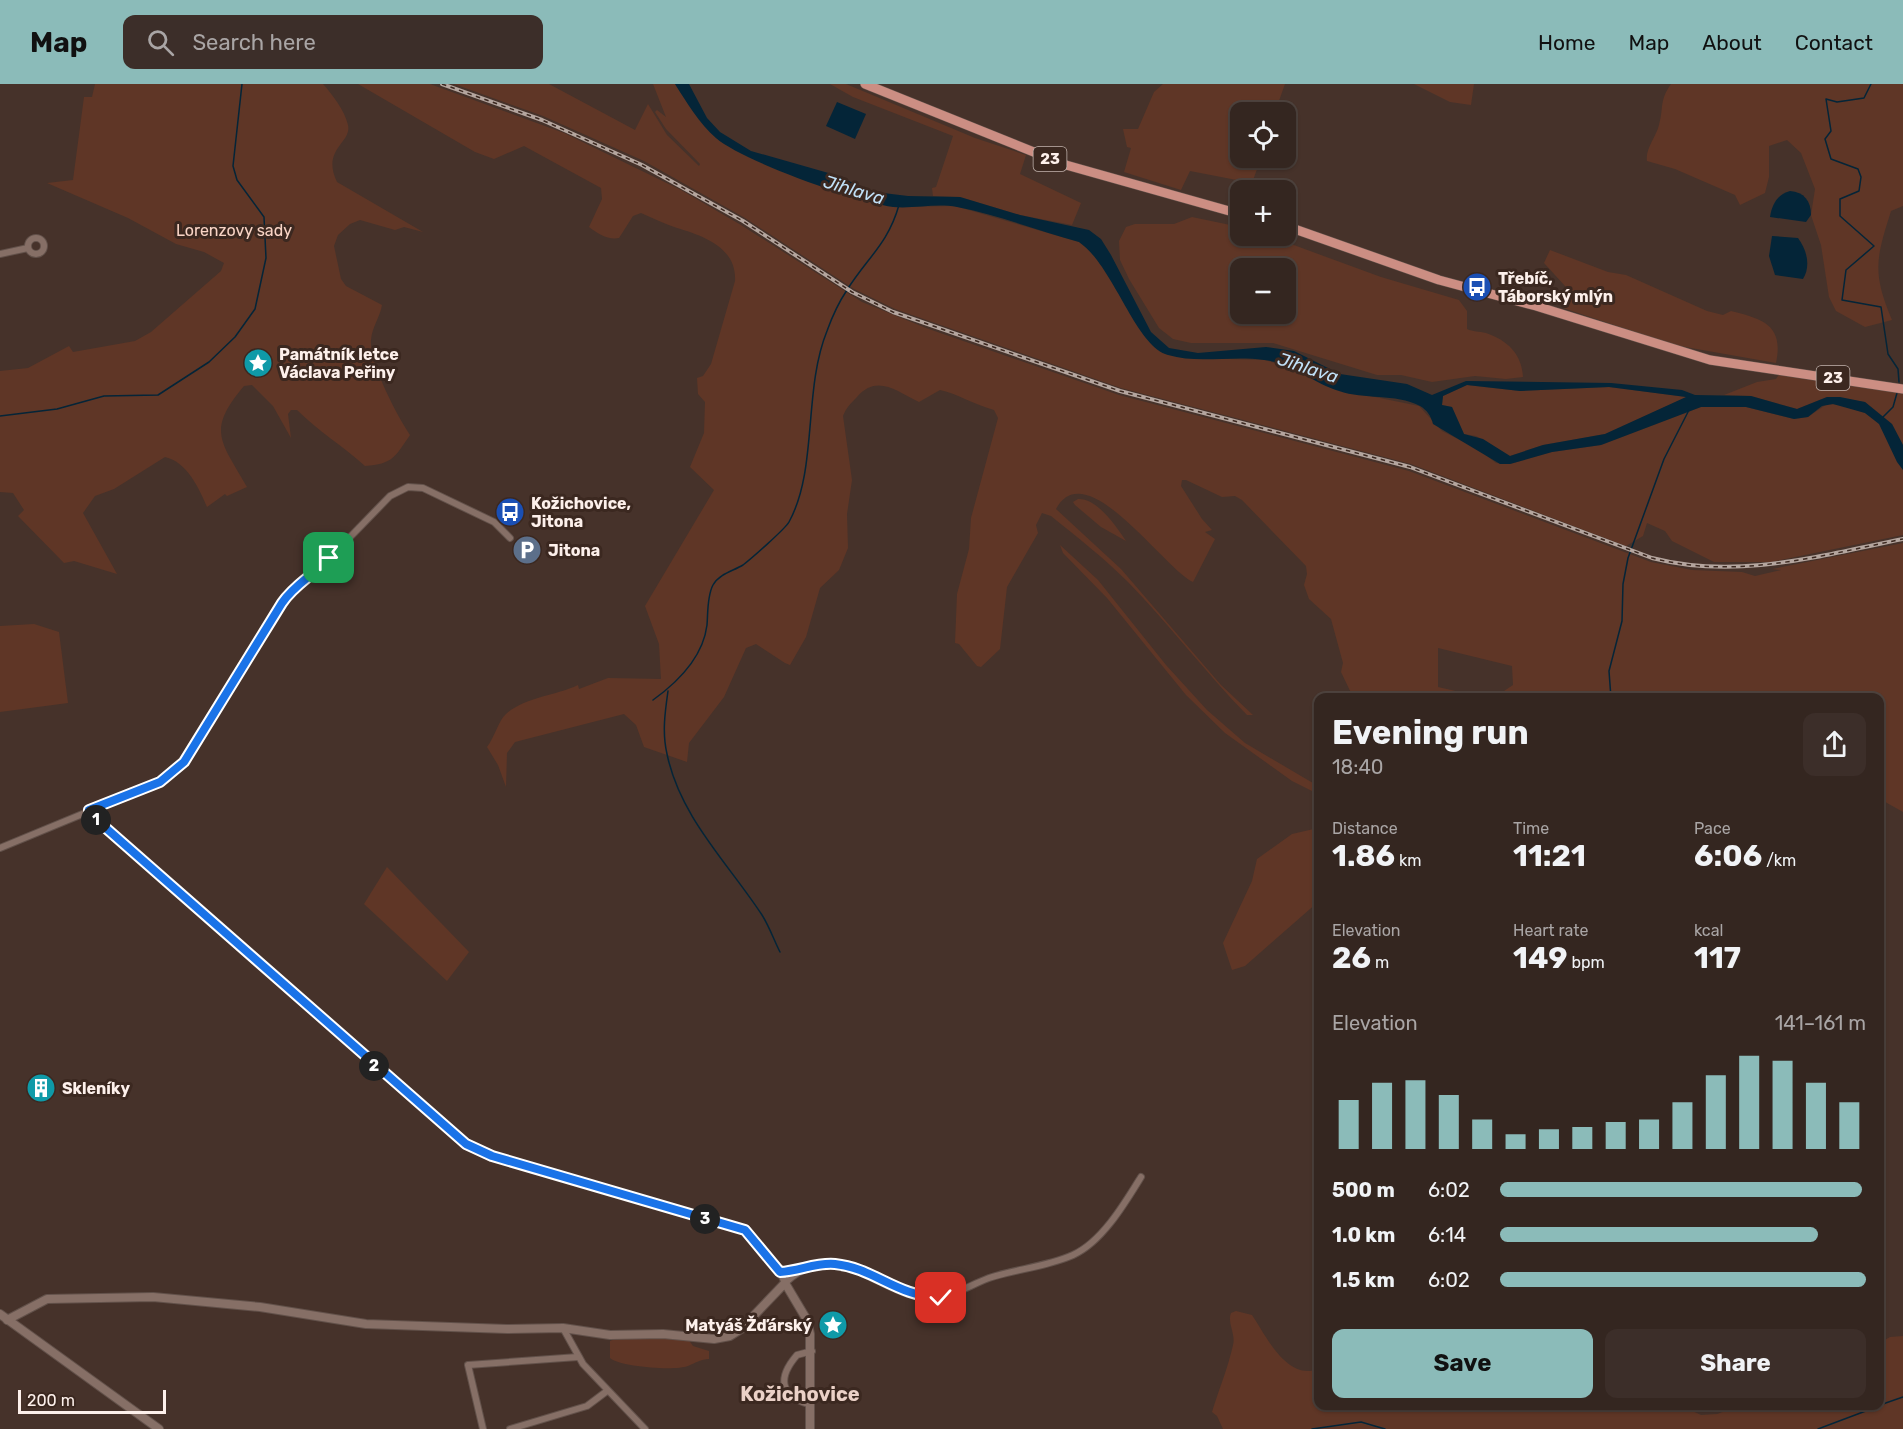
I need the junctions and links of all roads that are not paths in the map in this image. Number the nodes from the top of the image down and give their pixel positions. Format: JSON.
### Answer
{"nodes":[{"id":1,"x":866,"y":84,"type":"edge"},
{"id":2,"x":1230,"y":211,"type":"edge"},
{"id":3,"x":1296,"y":229,"type":"edge"},
{"id":4,"x":28,"y":248,"type":"dead end"},
{"id":5,"x":0,"y":254,"type":"edge"},
{"id":6,"x":1903,"y":389,"type":"edge"},
{"id":7,"x":510,"y":538,"type":"dead end"},
{"id":8,"x":89,"y":810,"type":"junction"},
{"id":9,"x":0,"y":848,"type":"edge"},
{"id":10,"x":1141,"y":1177,"type":"dead end"},
{"id":11,"x":798,"y":1271,"type":"junction"},
{"id":12,"x":780,"y":1272,"type":"junction"},
{"id":13,"x":785,"y":1283,"type":"junction"},
{"id":14,"x":2,"y":1319,"type":"edge"},
{"id":15,"x":563,"y":1328,"type":"junction"},
{"id":16,"x":812,"y":1351,"type":"junction"},
{"id":17,"x":578,"y":1357,"type":"junction"},
{"id":18,"x":607,"y":1391,"type":"junction"},
{"id":19,"x":808,"y":1404,"type":"junction"},
{"id":20,"x":159,"y":1429,"type":"edge"},
{"id":21,"x":483,"y":1429,"type":"edge"},
{"id":22,"x":510,"y":1429,"type":"edge"},
{"id":23,"x":645,"y":1429,"type":"edge"},
{"id":24,"x":810,"y":1429,"type":"edge"}],
"edges":[{"from":1,"to":2,"type":"main road","number":"23"},
{"from":3,"to":6,"type":"main road","number":"23"},
{"from":4,"to":5,"type":"street"},
{"from":7,"to":8,"type":"street"},
{"from":8,"to":9,"type":"street"},
{"from":8,"to":12,"type":"street"},
{"from":10,"to":11,"type":"street"},
{"from":11,"to":12,"type":"street"},
{"from":11,"to":13,"type":"street"},
{"from":12,"to":13,"type":"street"},
{"from":13,"to":15,"type":"street"},
{"from":13,"to":16,"type":"street"},
{"from":14,"to":15,"type":"street"},
{"from":14,"to":20,"type":"street"},
{"from":15,"to":17,"type":"street"},
{"from":16,"to":19,"type":"street"},
{"from":16,"to":19,"type":"street"},
{"from":17,"to":18,"type":"street"},
{"from":17,"to":21,"type":"street"},
{"from":18,"to":22,"type":"street"},
{"from":18,"to":23,"type":"street"},
{"from":19,"to":24,"type":"street"}]}
